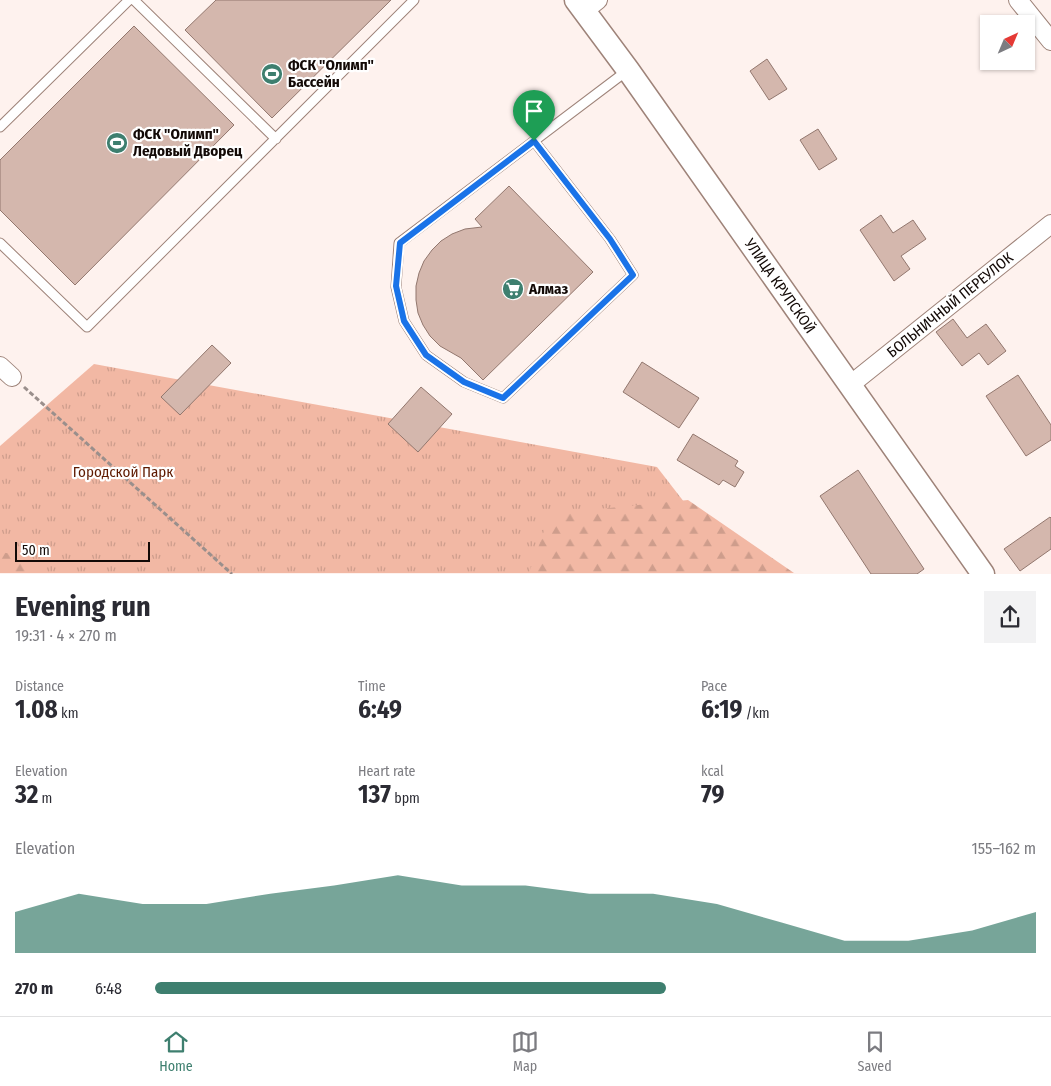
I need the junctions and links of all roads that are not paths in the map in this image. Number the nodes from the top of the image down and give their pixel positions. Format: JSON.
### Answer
{"nodes":[{"id":1,"x":129,"y":0,"type":"edge"},
{"id":2,"x":134,"y":0,"type":"edge"},
{"id":3,"x":414,"y":0,"type":"edge"},
{"id":4,"x":1018,"y":0,"type":"edge"},
{"id":5,"x":586,"y":4,"type":"edge"},
{"id":6,"x":1051,"y":41,"type":"edge"},
{"id":7,"x":628,"y":70,"type":"junction"},
{"id":8,"x":0,"y":128,"type":"edge"},
{"id":9,"x":276,"y":139,"type":"junction"},
{"id":10,"x":534,"y":141,"type":"junction"},
{"id":11,"x":1051,"y":224,"type":"edge"},
{"id":12,"x":0,"y":243,"type":"edge"},
{"id":13,"x":850,"y":385,"type":"junction"},
{"id":14,"x":983,"y":574,"type":"edge"}],
"edges":[{"from":1,"to":8,"type":"lane"},
{"from":2,"to":9,"type":"lane"},
{"from":3,"to":9,"type":"lane"},
{"from":4,"to":6,"type":"street"},
{"from":5,"to":7,"type":"street","name":"УЛИЦА КРУПСКОЙ"},
{"from":7,"to":10,"type":"lane"},
{"from":7,"to":13,"type":"street","name":"УЛИЦА КРУПСКОЙ"},
{"from":9,"to":12,"type":"lane"},
{"from":10,"to":10,"type":"lane"},
{"from":11,"to":13,"type":"street","name":"БОЛЬНИЧНЫЙ ПЕРЕУЛОК"},
{"from":13,"to":14,"type":"street","name":"УЛИЦА КРУПСКОЙ"}]}
